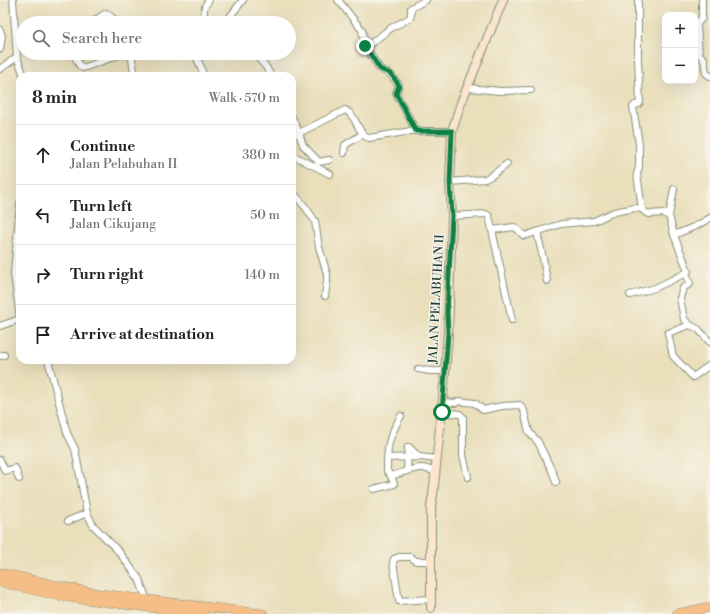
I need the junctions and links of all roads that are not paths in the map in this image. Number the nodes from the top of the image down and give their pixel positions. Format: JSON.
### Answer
{"nodes":[{"id":1,"x":13,"y":0,"type":"edge"},
{"id":2,"x":209,"y":0,"type":"edge"},
{"id":3,"x":243,"y":0,"type":"edge"},
{"id":4,"x":338,"y":0,"type":"edge"},
{"id":5,"x":426,"y":0,"type":"edge"},
{"id":6,"x":503,"y":0,"type":"edge"},
{"id":7,"x":638,"y":0,"type":"edge"},
{"id":8,"x":702,"y":0,"type":"edge"},
{"id":9,"x":102,"y":16,"type":"edge"},
{"id":10,"x":110,"y":16,"type":"edge"},
{"id":11,"x":205,"y":16,"type":"edge"},
{"id":12,"x":230,"y":16,"type":"edge"},
{"id":13,"x":0,"y":30,"type":"edge"},
{"id":14,"x":16,"y":43,"type":"edge"},
{"id":15,"x":366,"y":47,"type":"junction"},
{"id":16,"x":0,"y":49,"type":"edge"},
{"id":17,"x":16,"y":58,"type":"edge"},
{"id":18,"x":18,"y":60,"type":"edge"},
{"id":19,"x":77,"y":60,"type":"edge"},
{"id":20,"x":105,"y":60,"type":"edge"},
{"id":21,"x":132,"y":60,"type":"edge"},
{"id":22,"x":198,"y":60,"type":"edge"},
{"id":23,"x":260,"y":60,"type":"edge"},
{"id":24,"x":4,"y":66,"type":"edge"},
{"id":25,"x":23,"y":72,"type":"edge"},
{"id":26,"x":134,"y":72,"type":"edge"},
{"id":27,"x":202,"y":72,"type":"edge"},
{"id":28,"x":269,"y":72,"type":"edge"},
{"id":29,"x":710,"y":76,"type":"edge"},
{"id":30,"x":468,"y":88,"type":"junction"},
{"id":31,"x":532,"y":90,"type":"dead end"},
{"id":32,"x":296,"y":125,"type":"edge"},
{"id":33,"x":416,"y":131,"type":"junction"},
{"id":34,"x":452,"y":131,"type":"junction"},
{"id":35,"x":300,"y":133,"type":"junction"},
{"id":36,"x":296,"y":134,"type":"edge"},
{"id":37,"x":363,"y":134,"type":"junction"},
{"id":38,"x":344,"y":153,"type":"dead end"},
{"id":39,"x":296,"y":157,"type":"edge"},
{"id":40,"x":330,"y":160,"type":"dead end"},
{"id":41,"x":507,"y":164,"type":"dead end"},
{"id":42,"x":330,"y":174,"type":"dead end"},
{"id":43,"x":450,"y":182,"type":"junction"},
{"id":44,"x":674,"y":189,"type":"dead end"},
{"id":45,"x":296,"y":196,"type":"edge"},
{"id":46,"x":642,"y":209,"type":"junction"},
{"id":47,"x":452,"y":216,"type":"junction"},
{"id":48,"x":669,"y":216,"type":"junction"},
{"id":49,"x":710,"y":218,"type":"edge"},
{"id":50,"x":492,"y":230,"type":"junction"},
{"id":51,"x":537,"y":232,"type":"junction"},
{"id":52,"x":674,"y":235,"type":"junction"},
{"id":53,"x":16,"y":271,"type":"edge"},
{"id":54,"x":686,"y":274,"type":"junction"},
{"id":55,"x":547,"y":280,"type":"dead end"},
{"id":56,"x":16,"y":290,"type":"edge"},
{"id":57,"x":630,"y":295,"type":"dead end"},
{"id":58,"x":325,"y":296,"type":"dead end"},
{"id":59,"x":16,"y":320,"type":"edge"},
{"id":60,"x":512,"y":320,"type":"dead end"},
{"id":61,"x":690,"y":325,"type":"junction"},
{"id":62,"x":0,"y":326,"type":"edge"},
{"id":63,"x":710,"y":342,"type":"edge"},
{"id":64,"x":49,"y":364,"type":"edge"},
{"id":65,"x":710,"y":365,"type":"edge"},
{"id":66,"x":418,"y":369,"type":"dead end"},
{"id":67,"x":445,"y":371,"type":"junction"},
{"id":68,"x":443,"y":402,"type":"junction"},
{"id":69,"x":442,"y":412,"type":"junction"},
{"id":70,"x":401,"y":416,"type":"dead end"},
{"id":71,"x":419,"y":457,"type":"junction"},
{"id":72,"x":387,"y":458,"type":"junction"},
{"id":73,"x":408,"y":458,"type":"junction"},
{"id":74,"x":436,"y":459,"type":"junction"},
{"id":75,"x":0,"y":460,"type":"edge"},
{"id":76,"x":407,"y":471,"type":"junction"},
{"id":77,"x":436,"y":471,"type":"junction"},
{"id":78,"x":391,"y":476,"type":"junction"},
{"id":79,"x":468,"y":477,"type":"dead end"},
{"id":80,"x":19,"y":479,"type":"dead end"},
{"id":81,"x":556,"y":482,"type":"dead end"},
{"id":82,"x":374,"y":489,"type":"dead end"},
{"id":83,"x":87,"y":514,"type":"junction"},
{"id":84,"x":68,"y":521,"type":"dead end"},
{"id":85,"x":431,"y":561,"type":"junction"},
{"id":86,"x":0,"y":573,"type":"edge"},
{"id":87,"x":0,"y":582,"type":"edge"},
{"id":88,"x":431,"y":598,"type":"junction"},
{"id":89,"x":149,"y":607,"type":"edge"},
{"id":90,"x":710,"y":607,"type":"edge"},
{"id":91,"x":430,"y":612,"type":"edge"},
{"id":92,"x":710,"y":613,"type":"edge"},
{"id":93,"x":204,"y":614,"type":"edge"},
{"id":94,"x":262,"y":614,"type":"edge"},
{"id":95,"x":680,"y":614,"type":"edge"},
{"id":96,"x":705,"y":614,"type":"edge"}],
"edges":[{"from":1,"to":14,"type":"street"},
{"from":2,"to":11,"type":"street"},
{"from":3,"to":12,"type":"street"},
{"from":4,"to":15,"type":"street"},
{"from":5,"to":15,"type":"street"},
{"from":6,"to":30,"type":"main road","name":"JALAN PELABUHAN II"},
{"from":7,"to":46,"type":"street"},
{"from":8,"to":29,"type":"street"},
{"from":9,"to":10,"type":"street"},
{"from":13,"to":16,"type":"street"},
{"from":15,"to":33,"type":"street"},
{"from":17,"to":24,"type":"street"},
{"from":18,"to":25,"type":"street"},
{"from":19,"to":20,"type":"street"},
{"from":21,"to":26,"type":"street"},
{"from":22,"to":27,"type":"street"},
{"from":23,"to":28,"type":"street"},
{"from":30,"to":31,"type":"street"},
{"from":30,"to":34,"type":"main road","name":"JALAN PELABUHAN II"},
{"from":32,"to":35,"type":"street"},
{"from":33,"to":34,"type":"street"},
{"from":33,"to":37,"type":"street"},
{"from":34,"to":43,"type":"main road","name":"JALAN PELABUHAN II"},
{"from":35,"to":36,"type":"street"},
{"from":35,"to":37,"type":"street"},
{"from":35,"to":40,"type":"street"},
{"from":37,"to":38,"type":"street"},
{"from":39,"to":42,"type":"street"},
{"from":41,"to":43,"type":"street"},
{"from":43,"to":47,"type":"main road","name":"JALAN PELABUHAN II"},
{"from":44,"to":48,"type":"street"},
{"from":45,"to":58,"type":"street"},
{"from":46,"to":48,"type":"street"},
{"from":46,"to":51,"type":"street"},
{"from":47,"to":50,"type":"street"},
{"from":47,"to":67,"type":"main road","name":"JALAN PELABUHAN II"},
{"from":48,"to":52,"type":"street"},
{"from":49,"to":52,"type":"street"},
{"from":50,"to":51,"type":"street"},
{"from":50,"to":60,"type":"street"},
{"from":51,"to":55,"type":"street"},
{"from":52,"to":54,"type":"street"},
{"from":53,"to":56,"type":"street"},
{"from":54,"to":57,"type":"street"},
{"from":54,"to":61,"type":"street"},
{"from":59,"to":62,"type":"street"},
{"from":61,"to":63,"type":"street"},
{"from":61,"to":65,"type":"street"},
{"from":64,"to":83,"type":"street"},
{"from":66,"to":67,"type":"street"},
{"from":67,"to":68,"type":"main road","name":"JALAN PELABUHAN II"},
{"from":68,"to":69,"type":"main road","name":"JALAN PELABUHAN II"},
{"from":68,"to":81,"type":"street"},
{"from":69,"to":74,"type":"main road","name":"JALAN PELABUHAN II"},
{"from":69,"to":79,"type":"street"},
{"from":70,"to":72,"type":"street"},
{"from":71,"to":73,"type":"street"},
{"from":71,"to":73,"type":"street"},
{"from":71,"to":74,"type":"street"},
{"from":72,"to":73,"type":"street"},
{"from":72,"to":78,"type":"street"},
{"from":73,"to":76,"type":"street"},
{"from":74,"to":77,"type":"main road","name":"JALAN PELABUHAN II"},
{"from":75,"to":80,"type":"street"},
{"from":76,"to":77,"type":"street"},
{"from":76,"to":78,"type":"street"},
{"from":77,"to":85,"type":"main road","name":"JALAN PELABUHAN II"},
{"from":78,"to":82,"type":"street"},
{"from":83,"to":84,"type":"street"},
{"from":83,"to":89,"type":"street"},
{"from":85,"to":88,"type":"main road","name":"JALAN PELABUHAN II"},
{"from":85,"to":88,"type":"street"},
{"from":86,"to":89,"type":"main road"},
{"from":87,"to":89,"type":"main road"},
{"from":88,"to":91,"type":"main road","name":"JALAN PELABUHAN II"},
{"from":89,"to":93,"type":"main road"},
{"from":89,"to":94,"type":"main road"},
{"from":90,"to":95,"type":"main road"},
{"from":92,"to":96,"type":"main road"}]}
